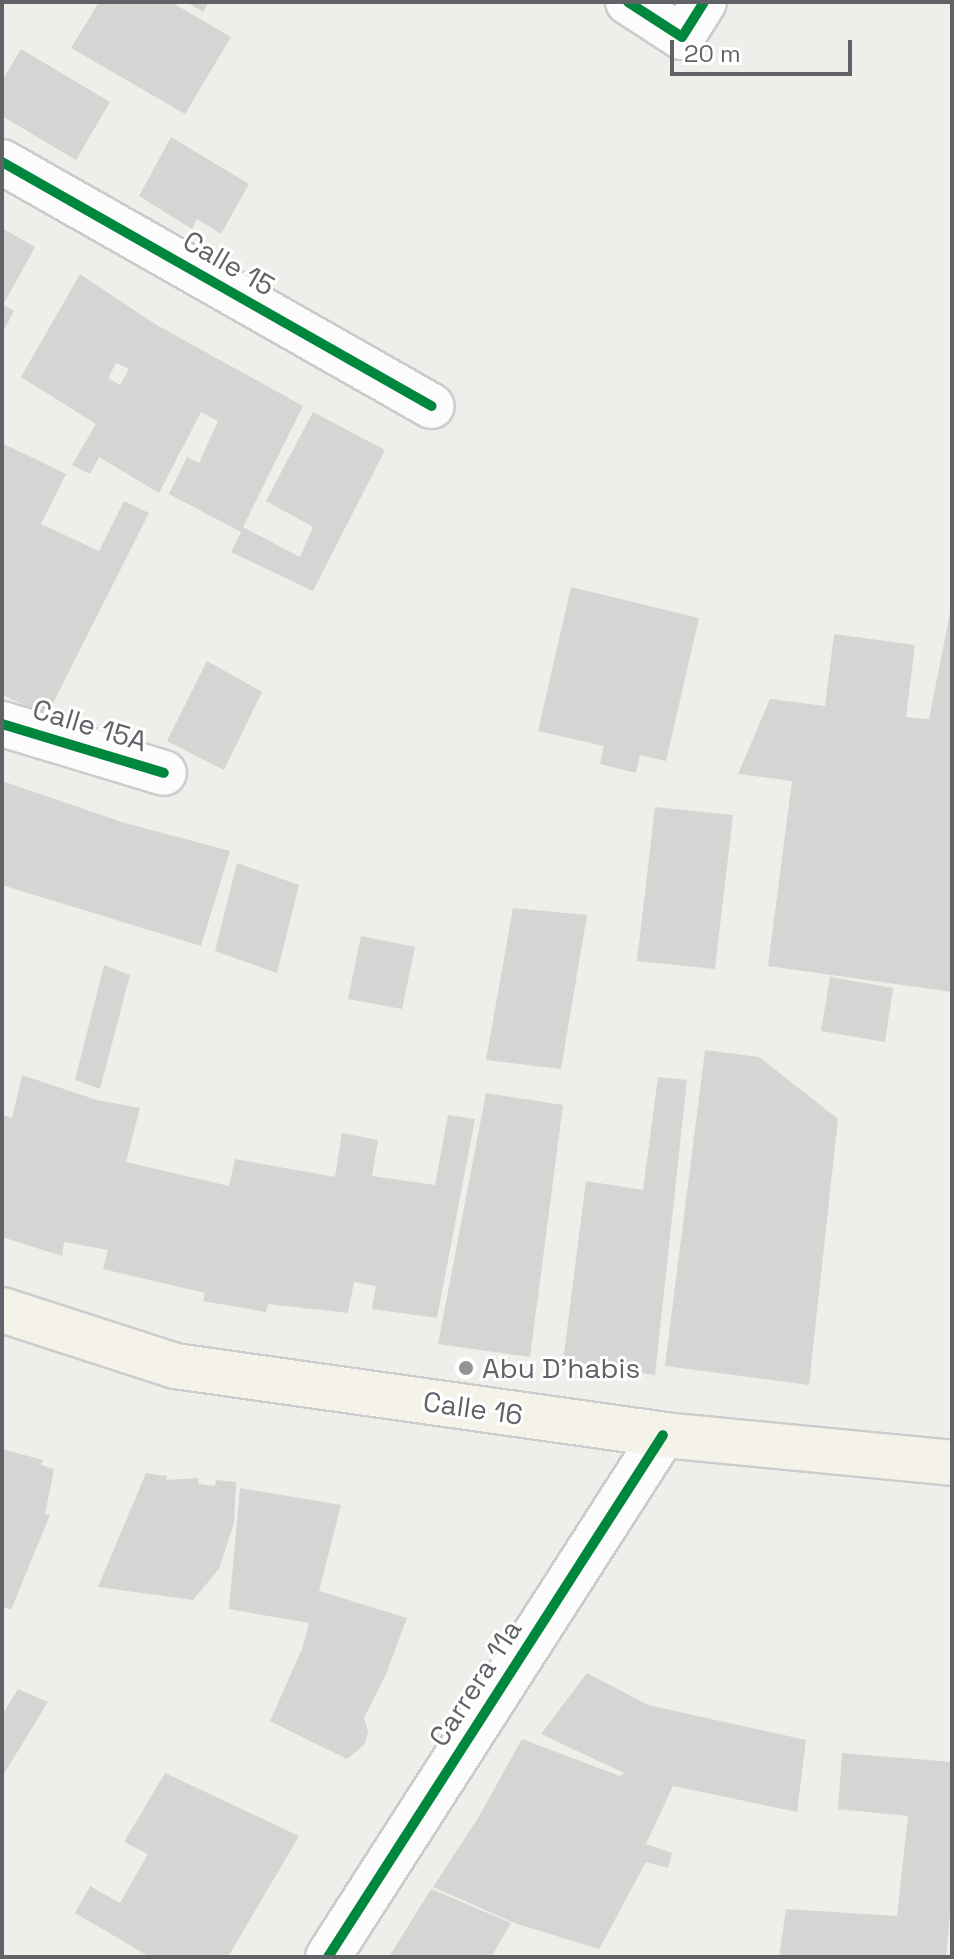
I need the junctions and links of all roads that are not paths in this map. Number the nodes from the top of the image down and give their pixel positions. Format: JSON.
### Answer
{"nodes":[{"id":1,"x":628,"y":2,"type":"edge"},
{"id":2,"x":693,"y":19,"type":"edge"},
{"id":3,"x":2,"y":162,"type":"edge"},
{"id":4,"x":432,"y":406,"type":"dead end"},
{"id":5,"x":2,"y":724,"type":"edge"},
{"id":6,"x":164,"y":773,"type":"dead end"},
{"id":7,"x":2,"y":1310,"type":"edge"},
{"id":8,"x":663,"y":1435,"type":"junction"},
{"id":9,"x":952,"y":1463,"type":"edge"},
{"id":10,"x":328,"y":1957,"type":"edge"}],
"edges":[{"from":1,"to":2,"type":"street"},
{"from":3,"to":4,"type":"street","name":"Calle 15"},
{"from":5,"to":6,"type":"street","name":"Calle 15A"},
{"from":7,"to":8,"type":"main road","name":"Calle 16"},
{"from":8,"to":9,"type":"main road","name":"Calle 16"},
{"from":8,"to":10,"type":"street","name":"Carrera 11a"}]}
